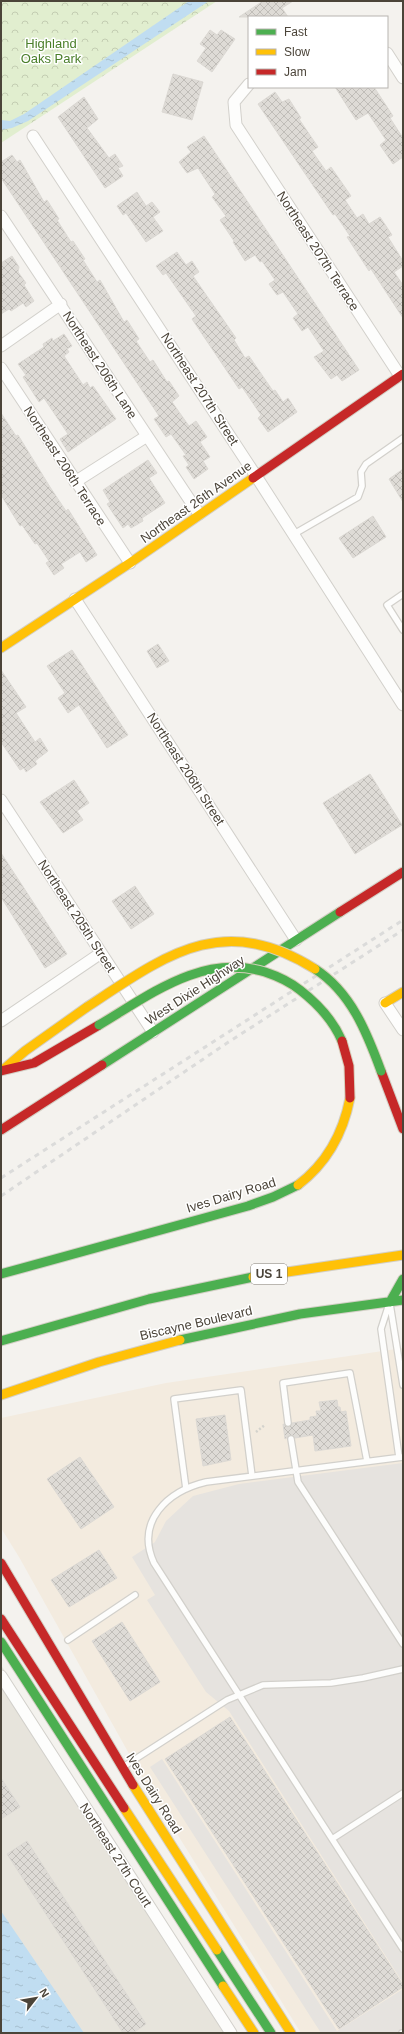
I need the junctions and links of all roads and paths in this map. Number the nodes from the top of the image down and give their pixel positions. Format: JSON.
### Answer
{"nodes":[{"id":1,"x":388,"y":55,"type":"edge"},
{"id":2,"x":403,"y":78,"type":"edge"},
{"id":3,"x":248,"y":85,"type":"edge"},
{"id":4,"x":34,"y":136,"type":"dead end"},
{"id":5,"x":1,"y":216,"type":"edge"},
{"id":6,"x":61,"y":304,"type":"junction"},
{"id":7,"x":1,"y":346,"type":"edge"},
{"id":8,"x":1,"y":368,"type":"edge"},
{"id":9,"x":402,"y":375,"type":"edge"},
{"id":10,"x":147,"y":436,"type":"junction"},
{"id":11,"x":403,"y":438,"type":"edge"},
{"id":12,"x":256,"y":476,"type":"junction"},
{"id":13,"x":74,"y":482,"type":"junction"},
{"id":14,"x":199,"y":514,"type":"junction"},
{"id":15,"x":294,"y":534,"type":"junction"},
{"id":16,"x":130,"y":563,"type":"junction"},
{"id":17,"x":403,"y":594,"type":"edge"},
{"id":18,"x":75,"y":599,"type":"junction"},
{"id":19,"x":403,"y":630,"type":"edge"},
{"id":20,"x":1,"y":648,"type":"edge"},
{"id":21,"x":403,"y":705,"type":"edge"},
{"id":22,"x":1,"y":800,"type":"edge"},
{"id":23,"x":403,"y":872,"type":"edge"},
{"id":24,"x":296,"y":940,"type":"junction"},
{"id":25,"x":101,"y":953,"type":"junction"},
{"id":26,"x":403,"y":992,"type":"edge"},
{"id":27,"x":385,"y":1003,"type":"joint"},
{"id":28,"x":1,"y":1021,"type":"edge"},
{"id":29,"x":403,"y":1030,"type":"edge"},
{"id":30,"x":153,"y":1032,"type":"junction"},
{"id":31,"x":1,"y":1071,"type":"edge"},
{"id":32,"x":403,"y":1129,"type":"edge"},
{"id":33,"x":1,"y":1130,"type":"edge"},
{"id":34,"x":403,"y":1255,"type":"edge"},
{"id":35,"x":1,"y":1274,"type":"edge"},
{"id":36,"x":403,"y":1279,"type":"edge"},
{"id":37,"x":403,"y":1300,"type":"edge"},
{"id":38,"x":390,"y":1302,"type":"junction"},
{"id":39,"x":1,"y":1341,"type":"edge"},
{"id":40,"x":403,"y":1385,"type":"edge"},
{"id":41,"x":1,"y":1395,"type":"edge"},
{"id":42,"x":288,"y":1424,"type":"dead end"},
{"id":43,"x":265,"y":1425,"type":"dead end"},
{"id":44,"x":256,"y":1432,"type":"dead end"},
{"id":45,"x":291,"y":1439,"type":"dead end"},
{"id":46,"x":401,"y":1457,"type":"edge"},
{"id":47,"x":367,"y":1461,"type":"junction"},
{"id":48,"x":295,"y":1470,"type":"junction"},
{"id":49,"x":252,"y":1476,"type":"junction"},
{"id":50,"x":186,"y":1489,"type":"junction"},
{"id":51,"x":1,"y":1563,"type":"edge"},
{"id":52,"x":135,"y":1595,"type":"dead end"},
{"id":53,"x":1,"y":1619,"type":"edge"},
{"id":54,"x":68,"y":1640,"type":"dead end"},
{"id":55,"x":1,"y":1642,"type":"edge"},
{"id":56,"x":403,"y":1644,"type":"edge"},
{"id":57,"x":403,"y":1669,"type":"edge"},
{"id":58,"x":1,"y":1676,"type":"edge"},
{"id":59,"x":239,"y":1695,"type":"junction"},
{"id":60,"x":122,"y":1767,"type":"junction"},
{"id":61,"x":403,"y":1793,"type":"edge"},
{"id":62,"x":332,"y":1839,"type":"junction"},
{"id":63,"x":403,"y":1949,"type":"edge"},
{"id":64,"x":231,"y":2033,"type":"edge"},
{"id":65,"x":254,"y":2033,"type":"edge"},
{"id":66,"x":271,"y":2033,"type":"edge"},
{"id":67,"x":291,"y":2033,"type":"edge"}],
"edges":[{"from":1,"to":2,"type":"street"},
{"from":3,"to":9,"type":"street","name":"Northeast 207th Terrace"},
{"from":4,"to":12,"type":"street","name":"Northeast 207th Street"},
{"from":5,"to":6,"type":"street","name":"Northeast 206th Lane"},
{"from":6,"to":7,"type":"street"},
{"from":6,"to":10,"type":"street","name":"Northeast 206th Lane"},
{"from":8,"to":13,"type":"street","name":"Northeast 206th Terrace"},
{"from":9,"to":12,"type":"main road","name":"Northeast 26th Avenue"},
{"from":10,"to":13,"type":"street"},
{"from":10,"to":14,"type":"street","name":"Northeast 206th Lane"},
{"from":11,"to":15,"type":"lane"},
{"from":12,"to":14,"type":"main road","name":"Northeast 26th Avenue"},
{"from":12,"to":15,"type":"street","name":"Northeast 207th Street"},
{"from":13,"to":16,"type":"street","name":"Northeast 206th Terrace"},
{"from":14,"to":16,"type":"main road","name":"Northeast 26th Avenue"},
{"from":15,"to":21,"type":"street","name":"Northeast 207th Street"},
{"from":16,"to":18,"type":"main road","name":"Northeast 26th Avenue"},
{"from":17,"to":19,"type":"lane"},
{"from":18,"to":20,"type":"main road","name":"Northeast 26th Avenue"},
{"from":18,"to":24,"type":"street","name":"Northeast 206th Street"},
{"from":22,"to":25,"type":"street","name":"Northeast 205th Street"},
{"from":23,"to":24,"type":"main road","name":"West Dixie Highway"},
{"from":24,"to":30,"type":"main road","name":"West Dixie Highway"},
{"from":25,"to":28,"type":"street"},
{"from":25,"to":30,"type":"street","name":"Northeast 205th Street"},
{"from":26,"to":27,"type":"main road"},
{"from":27,"to":29,"type":"street"},
{"from":30,"to":33,"type":"main road","name":"West Dixie Highway"},
{"from":31,"to":32,"type":"main road","bridge":true},
{"from":31,"to":35,"type":"main road","name":"Ives Dairy Road","bridge":true},
{"from":34,"to":39,"type":"main road","number":"US 1"},
{"from":36,"to":38,"type":"main road"},
{"from":37,"to":38,"type":"main road","name":"Biscayne Boulevard"},
{"from":38,"to":40,"type":"lane"},
{"from":38,"to":41,"type":"main road","name":"Biscayne Boulevard"},
{"from":38,"to":46,"type":"lane"},
{"from":42,"to":47,"type":"lane"},
{"from":43,"to":44,"type":"path"},
{"from":45,"to":48,"type":"lane"},
{"from":46,"to":47,"type":"lane"},
{"from":47,"to":48,"type":"lane"},
{"from":48,"to":49,"type":"lane"},
{"from":48,"to":56,"type":"lane"},
{"from":49,"to":50,"type":"lane"},
{"from":49,"to":50,"type":"lane"},
{"from":50,"to":59,"type":"lane"},
{"from":51,"to":60,"type":"main road","name":"Ives Dairy Road"},
{"from":52,"to":54,"type":"lane"},
{"from":53,"to":66,"type":"main road"},
{"from":55,"to":65,"type":"main road"},
{"from":57,"to":59,"type":"lane"},
{"from":58,"to":64,"type":"street","name":"Northeast 27th Court"},
{"from":59,"to":60,"type":"lane"},
{"from":59,"to":62,"type":"lane"},
{"from":60,"to":67,"type":"main road","name":"Ives Dairy Road"},
{"from":61,"to":62,"type":"lane"},
{"from":62,"to":63,"type":"lane"}]}
